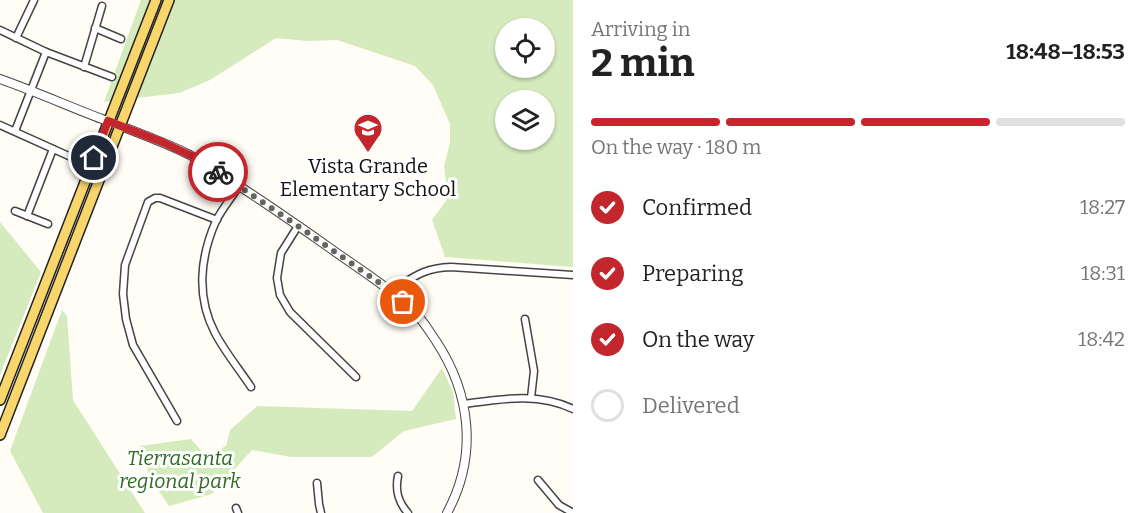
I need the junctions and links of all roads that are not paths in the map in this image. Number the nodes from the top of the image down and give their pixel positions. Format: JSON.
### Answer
{"nodes":[{"id":1,"x":156,"y":0,"type":"edge"},
{"id":2,"x":170,"y":0,"type":"edge"},
{"id":3,"x":31,"y":1,"type":"edge"},
{"id":4,"x":102,"y":6,"type":"dead end"},
{"id":5,"x":95,"y":28,"type":"junction"},
{"id":6,"x":0,"y":30,"type":"edge"},
{"id":7,"x":16,"y":38,"type":"junction"},
{"id":8,"x":121,"y":39,"type":"dead end"},
{"id":9,"x":46,"y":52,"type":"junction"},
{"id":10,"x":84,"y":66,"type":"junction"},
{"id":11,"x":112,"y":77,"type":"dead end"},
{"id":12,"x":0,"y":79,"type":"edge"},
{"id":13,"x":32,"y":90,"type":"junction"},
{"id":14,"x":108,"y":121,"type":"junction"},
{"id":15,"x":0,"y":125,"type":"edge"},
{"id":16,"x":120,"y":126,"type":"junction"},
{"id":17,"x":15,"y":131,"type":"junction"},
{"id":18,"x":53,"y":149,"type":"junction"},
{"id":19,"x":71,"y":157,"type":"dead end"},
{"id":20,"x":239,"y":186,"type":"junction"},
{"id":21,"x":15,"y":211,"type":"dead end"},
{"id":22,"x":27,"y":216,"type":"junction"},
{"id":23,"x":217,"y":220,"type":"junction"},
{"id":24,"x":48,"y":224,"type":"dead end"},
{"id":25,"x":298,"y":226,"type":"junction"},
{"id":26,"x":573,"y":275,"type":"edge"},
{"id":27,"x":391,"y":291,"type":"junction"},
{"id":28,"x":525,"y":319,"type":"dead end"},
{"id":29,"x":356,"y":377,"type":"dead end"},
{"id":30,"x":251,"y":387,"type":"dead end"},
{"id":31,"x":531,"y":398,"type":"junction"},
{"id":32,"x":0,"y":400,"type":"edge"},
{"id":33,"x":464,"y":404,"type":"junction"},
{"id":34,"x":573,"y":409,"type":"edge"},
{"id":35,"x":177,"y":421,"type":"dead end"},
{"id":36,"x":0,"y":435,"type":"edge"},
{"id":37,"x":398,"y":476,"type":"dead end"},
{"id":38,"x":538,"y":480,"type":"dead end"},
{"id":39,"x":317,"y":483,"type":"dead end"},
{"id":40,"x":321,"y":513,"type":"edge"},
{"id":41,"x":408,"y":513,"type":"edge"},
{"id":42,"x":447,"y":513,"type":"edge"},
{"id":43,"x":573,"y":513,"type":"edge"}],
"edges":[{"from":1,"to":14,"type":"main road"},
{"from":2,"to":16,"type":"main road"},
{"from":3,"to":7,"type":"street"},
{"from":4,"to":5,"type":"street"},
{"from":5,"to":8,"type":"street"},
{"from":5,"to":10,"type":"street"},
{"from":6,"to":7,"type":"street"},
{"from":7,"to":9,"type":"street"},
{"from":9,"to":10,"type":"street"},
{"from":9,"to":13,"type":"street"},
{"from":10,"to":11,"type":"street"},
{"from":12,"to":13,"type":"street"},
{"from":13,"to":14,"type":"street"},
{"from":13,"to":17,"type":"street"},
{"from":14,"to":16,"type":"street"},
{"from":14,"to":32,"type":"main road"},
{"from":15,"to":17,"type":"street"},
{"from":16,"to":20,"type":"street"},
{"from":16,"to":36,"type":"main road"},
{"from":17,"to":18,"type":"street"},
{"from":18,"to":19,"type":"street"},
{"from":18,"to":22,"type":"street"},
{"from":20,"to":23,"type":"street"},
{"from":20,"to":25,"type":"street"},
{"from":21,"to":22,"type":"street"},
{"from":22,"to":24,"type":"street"},
{"from":23,"to":30,"type":"street"},
{"from":23,"to":35,"type":"street"},
{"from":25,"to":27,"type":"street"},
{"from":25,"to":29,"type":"street"},
{"from":26,"to":27,"type":"street"},
{"from":27,"to":33,"type":"street"},
{"from":28,"to":31,"type":"street"},
{"from":31,"to":33,"type":"street"},
{"from":31,"to":34,"type":"street"},
{"from":33,"to":42,"type":"street"},
{"from":37,"to":41,"type":"street"},
{"from":38,"to":43,"type":"street"},
{"from":39,"to":40,"type":"street"}]}
